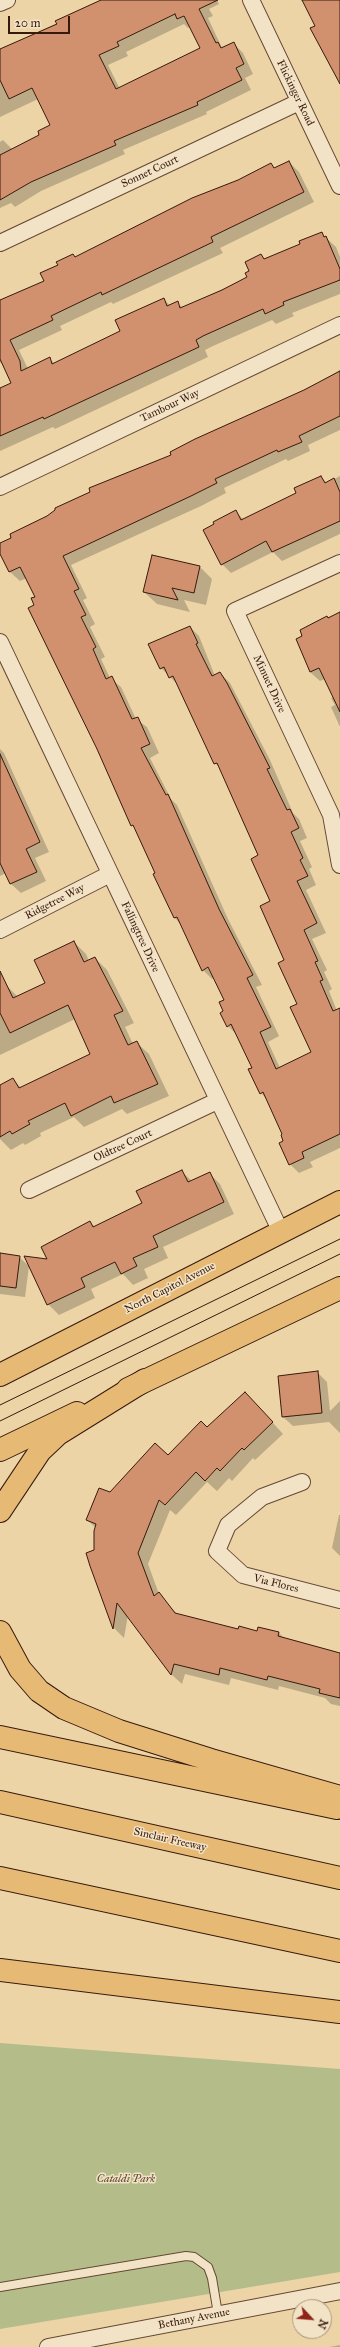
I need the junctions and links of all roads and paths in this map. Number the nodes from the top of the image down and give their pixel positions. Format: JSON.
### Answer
{"nodes":[{"id":1,"x":7,"y":0,"type":"edge"},
{"id":2,"x":251,"y":0,"type":"edge"},
{"id":3,"x":0,"y":3,"type":"edge"},
{"id":4,"x":299,"y":102,"type":"junction"},
{"id":5,"x":340,"y":186,"type":"edge"},
{"id":6,"x":0,"y":244,"type":"edge"},
{"id":7,"x":340,"y":325,"type":"edge"},
{"id":8,"x":0,"y":487,"type":"edge"},
{"id":9,"x":340,"y":563,"type":"edge"},
{"id":10,"x":0,"y":642,"type":"edge"},
{"id":11,"x":6,"y":668,"type":"edge"},
{"id":12,"x":340,"y":865,"type":"edge"},
{"id":13,"x":110,"y":874,"type":"junction"},
{"id":14,"x":0,"y":930,"type":"edge"},
{"id":15,"x":217,"y":1101,"type":"junction"},
{"id":16,"x":29,"y":1190,"type":"dead end"},
{"id":17,"x":340,"y":1202,"type":"edge"},
{"id":18,"x":281,"y":1232,"type":"junction"},
{"id":19,"x":340,"y":1288,"type":"edge"},
{"id":20,"x":0,"y":1375,"type":"edge"},
{"id":21,"x":146,"y":1380,"type":"junction"},
{"id":22,"x":0,"y":1450,"type":"edge"},
{"id":23,"x":302,"y":1482,"type":"dead end"},
{"id":24,"x":0,"y":1511,"type":"edge"},
{"id":25,"x":340,"y":1600,"type":"edge"},
{"id":26,"x":0,"y":1632,"type":"edge"},
{"id":27,"x":0,"y":1737,"type":"edge"},
{"id":28,"x":340,"y":1796,"type":"edge"},
{"id":29,"x":0,"y":1802,"type":"edge"},
{"id":30,"x":340,"y":1809,"type":"edge"},
{"id":31,"x":0,"y":1878,"type":"edge"},
{"id":32,"x":340,"y":1878,"type":"edge"},
{"id":33,"x":340,"y":1951,"type":"edge"},
{"id":34,"x":0,"y":1970,"type":"edge"},
{"id":35,"x":340,"y":2012,"type":"edge"},
{"id":36,"x":0,"y":2287,"type":"edge"},
{"id":37,"x":340,"y":2291,"type":"edge"},
{"id":38,"x":218,"y":2314,"type":"junction"},
{"id":39,"x":48,"y":2347,"type":"edge"}],
"edges":[{"from":1,"to":3,"type":"street"},
{"from":2,"to":4,"type":"street","name":"Flickinger Road"},
{"from":4,"to":5,"type":"street","name":"Flickinger Road"},
{"from":4,"to":6,"type":"street","name":"Sonnet Court"},
{"from":7,"to":8,"type":"street","name":"Tambour Way"},
{"from":9,"to":12,"type":"street","name":"Minuet Drive"},
{"from":10,"to":11,"type":"street","name":"Fallingtree Drive"},
{"from":11,"to":13,"type":"street","name":"Fallingtree Drive"},
{"from":13,"to":14,"type":"street","name":"Ridgetree Way"},
{"from":13,"to":15,"type":"street","name":"Fallingtree Drive"},
{"from":15,"to":16,"type":"street","name":"Oldtree Court"},
{"from":15,"to":18,"type":"street","name":"Fallingtree Drive"},
{"from":17,"to":18,"type":"main road","name":"North Capitol Avenue"},
{"from":18,"to":20,"type":"main road","name":"North Capitol Avenue"},
{"from":19,"to":21,"type":"main road"},
{"from":21,"to":22,"type":"main road"},
{"from":21,"to":24,"type":"main road"},
{"from":23,"to":25,"type":"street","name":"Via Flores"},
{"from":26,"to":28,"type":"main road"},
{"from":27,"to":30,"type":"main road"},
{"from":29,"to":32,"type":"main road","name":"Sinclair Freeway"},
{"from":31,"to":33,"type":"main road"},
{"from":34,"to":35,"type":"main road"},
{"from":36,"to":38,"type":"lane"},
{"from":37,"to":38,"type":"street","name":"Bethany Avenue"},
{"from":38,"to":39,"type":"street","name":"Bethany Avenue"}]}
